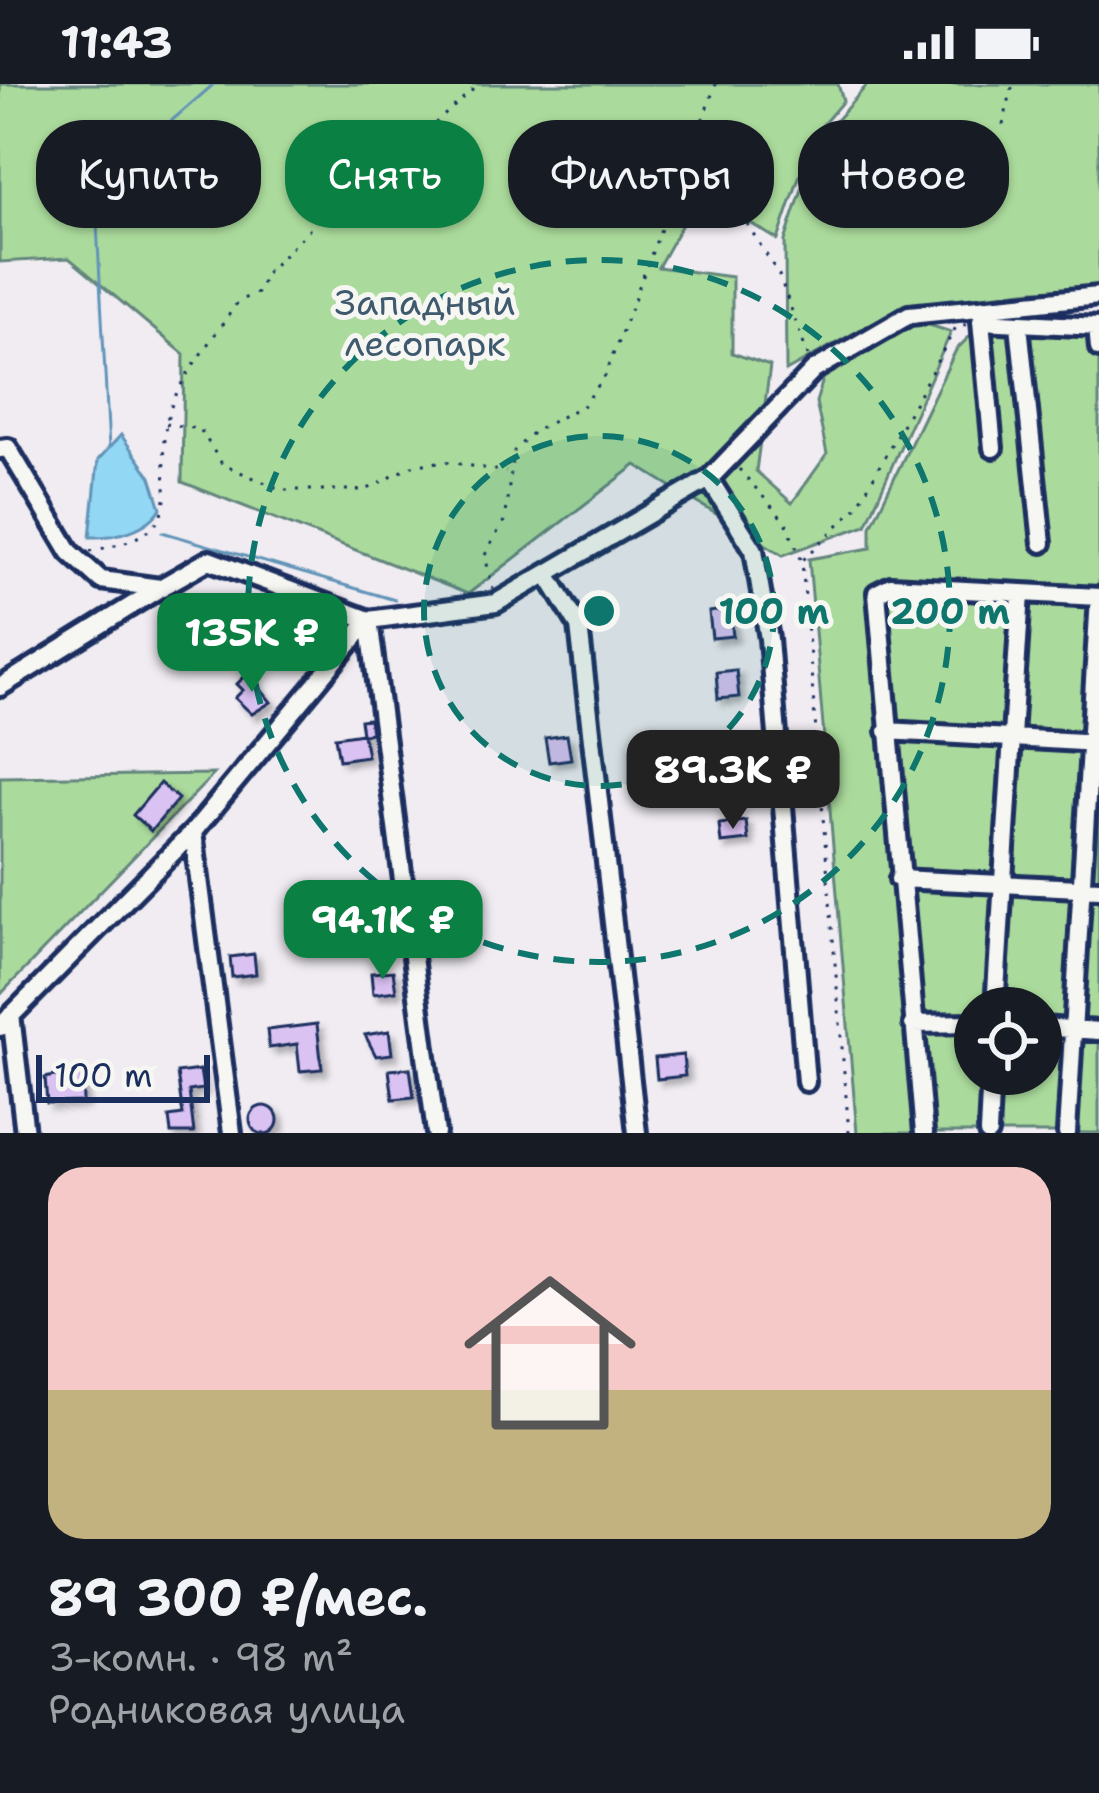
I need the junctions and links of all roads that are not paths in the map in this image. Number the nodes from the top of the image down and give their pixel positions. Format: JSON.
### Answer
{"nodes":[{"id":1,"x":1099,"y":296,"type":"edge"},
{"id":2,"x":1019,"y":325,"type":"junction"},
{"id":3,"x":1098,"y":327,"type":"edge"},
{"id":4,"x":1099,"y":349,"type":"edge"},
{"id":5,"x":993,"y":448,"type":"dead end"},
{"id":6,"x":0,"y":449,"type":"edge"},
{"id":7,"x":709,"y":478,"type":"junction"},
{"id":8,"x":1042,"y":543,"type":"dead end"},
{"id":9,"x":547,"y":574,"type":"junction"},
{"id":10,"x":160,"y":588,"type":"junction"},
{"id":11,"x":1021,"y":593,"type":"junction"},
{"id":12,"x":1099,"y":597,"type":"edge"},
{"id":13,"x":369,"y":620,"type":"junction"},
{"id":14,"x":0,"y":687,"type":"edge"},
{"id":15,"x":887,"y":731,"type":"junction"},
{"id":16,"x":1010,"y":738,"type":"junction"},
{"id":17,"x":1094,"y":743,"type":"edge"},
{"id":18,"x":193,"y":832,"type":"junction"},
{"id":19,"x":899,"y":879,"type":"junction"},
{"id":20,"x":1001,"y":884,"type":"junction"},
{"id":21,"x":1090,"y":888,"type":"edge"},
{"id":22,"x":996,"y":987,"type":"edge"},
{"id":23,"x":6,"y":1021,"type":"edge"},
{"id":24,"x":913,"y":1024,"type":"junction"},
{"id":25,"x":954,"y":1024,"type":"edge"},
{"id":26,"x":1062,"y":1028,"type":"edge"},
{"id":27,"x":1073,"y":1029,"type":"junction"},
{"id":28,"x":1099,"y":1031,"type":"edge"},
{"id":29,"x":806,"y":1082,"type":"dead end"},
{"id":30,"x":990,"y":1095,"type":"edge"},
{"id":31,"x":25,"y":1133,"type":"edge"},
{"id":32,"x":232,"y":1133,"type":"edge"},
{"id":33,"x":436,"y":1133,"type":"edge"},
{"id":34,"x":637,"y":1133,"type":"edge"},
{"id":35,"x":924,"y":1133,"type":"edge"},
{"id":36,"x":988,"y":1133,"type":"edge"},
{"id":37,"x":1066,"y":1133,"type":"edge"}],
"edges":[{"from":1,"to":7,"type":"street"},
{"from":2,"to":3,"type":"street"},
{"from":2,"to":5,"type":"street"},
{"from":2,"to":8,"type":"street"},
{"from":3,"to":4,"type":"street"},
{"from":6,"to":10,"type":"street"},
{"from":7,"to":9,"type":"street"},
{"from":7,"to":29,"type":"street"},
{"from":9,"to":13,"type":"street"},
{"from":9,"to":34,"type":"street"},
{"from":10,"to":13,"type":"street"},
{"from":10,"to":14,"type":"street"},
{"from":11,"to":12,"type":"street"},
{"from":11,"to":15,"type":"street"},
{"from":11,"to":16,"type":"street"},
{"from":12,"to":17,"type":"street"},
{"from":13,"to":18,"type":"street"},
{"from":13,"to":33,"type":"street"},
{"from":15,"to":16,"type":"street"},
{"from":15,"to":19,"type":"street"},
{"from":16,"to":17,"type":"street"},
{"from":16,"to":20,"type":"street"},
{"from":17,"to":21,"type":"street"},
{"from":18,"to":23,"type":"street"},
{"from":18,"to":32,"type":"street"},
{"from":19,"to":20,"type":"street"},
{"from":19,"to":24,"type":"street"},
{"from":20,"to":21,"type":"street"},
{"from":20,"to":22,"type":"street"},
{"from":21,"to":27,"type":"street"},
{"from":23,"to":31,"type":"street"},
{"from":24,"to":25,"type":"street"},
{"from":24,"to":35,"type":"street"},
{"from":26,"to":27,"type":"street"},
{"from":27,"to":28,"type":"street"},
{"from":27,"to":37,"type":"street"},
{"from":30,"to":36,"type":"street"}]}
